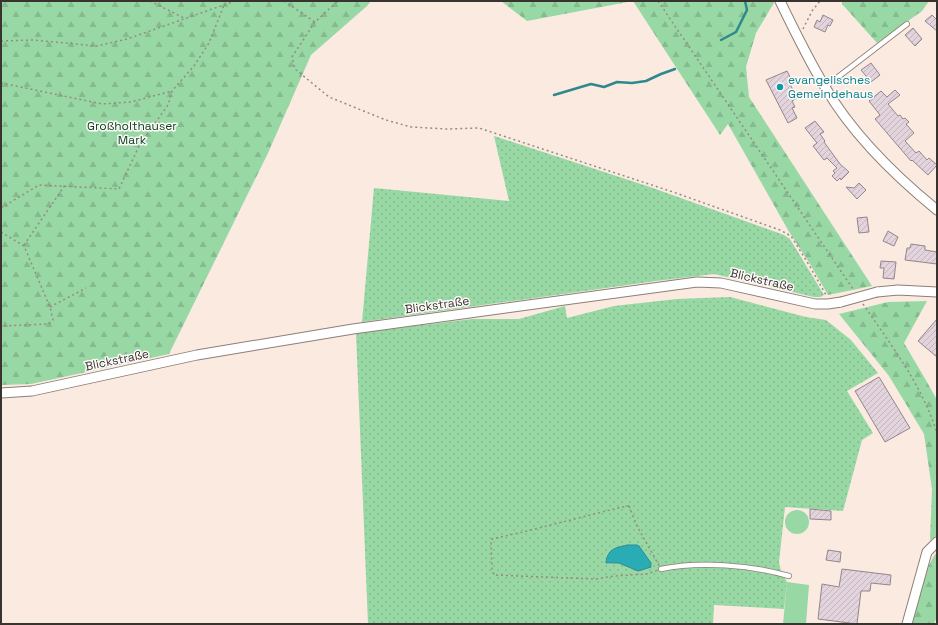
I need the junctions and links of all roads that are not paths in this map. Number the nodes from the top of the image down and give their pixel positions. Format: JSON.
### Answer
{"nodes":[{"id":1,"x":780,"y":1,"type":"edge"},
{"id":2,"x":907,"y":24,"type":"dead end"},
{"id":3,"x":825,"y":88,"type":"junction"},
{"id":4,"x":937,"y":210,"type":"edge"},
{"id":5,"x":937,"y":292,"type":"edge"},
{"id":6,"x":1,"y":393,"type":"edge"},
{"id":7,"x":937,"y":542,"type":"edge"},
{"id":8,"x":661,"y":569,"type":"road end"},
{"id":9,"x":789,"y":576,"type":"dead end"},
{"id":10,"x":907,"y":624,"type":"edge"}],
"edges":[{"from":1,"to":3,"type":"street"},
{"from":2,"to":3,"type":"lane"},
{"from":3,"to":4,"type":"street"},
{"from":5,"to":6,"type":"street","name":"Blickstraße","bridge":true},
{"from":7,"to":10,"type":"street"},
{"from":8,"to":9,"type":"lane"}]}
